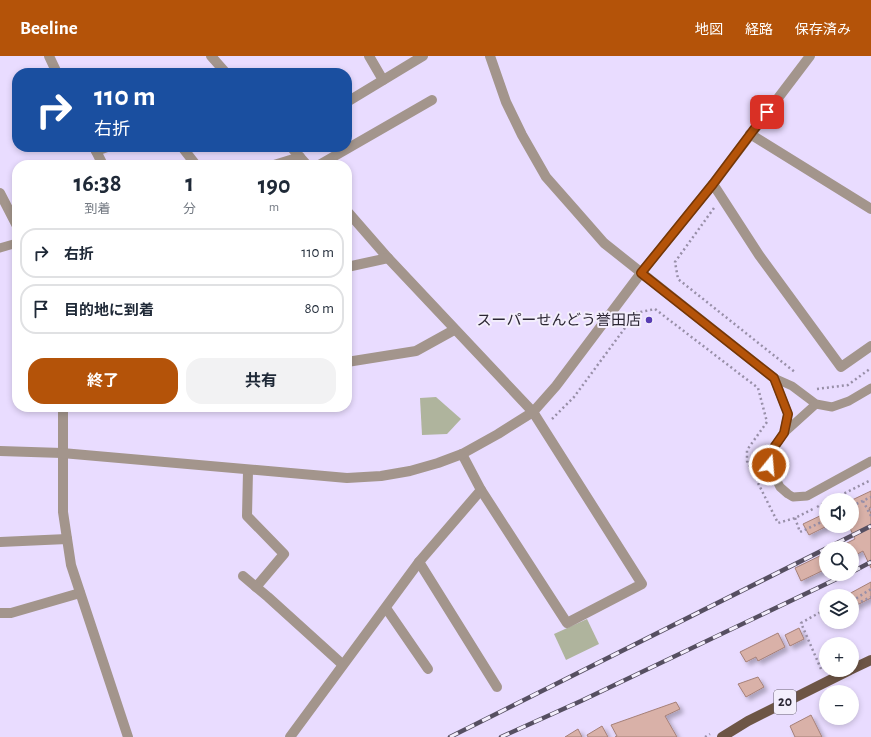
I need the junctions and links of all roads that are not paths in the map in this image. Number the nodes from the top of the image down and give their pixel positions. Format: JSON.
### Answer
{"nodes":[{"id":1,"x":49,"y":56,"type":"edge"},
{"id":2,"x":211,"y":56,"type":"edge"},
{"id":3,"x":369,"y":56,"type":"edge"},
{"id":4,"x":423,"y":56,"type":"edge"},
{"id":5,"x":490,"y":56,"type":"edge"},
{"id":6,"x":810,"y":56,"type":"edge"},
{"id":7,"x":55,"y":68,"type":"edge"},
{"id":8,"x":222,"y":68,"type":"edge"},
{"id":9,"x":383,"y":80,"type":"junction"},
{"id":10,"x":352,"y":99,"type":"edge"},
{"id":11,"x":432,"y":100,"type":"dead end"},
{"id":12,"x":750,"y":134,"type":"junction"},
{"id":13,"x":352,"y":146,"type":"edge"},
{"id":14,"x":186,"y":152,"type":"edge"},
{"id":15,"x":296,"y":152,"type":"edge"},
{"id":16,"x":342,"y":152,"type":"edge"},
{"id":17,"x":300,"y":157,"type":"junction"},
{"id":18,"x":192,"y":160,"type":"edge"},
{"id":19,"x":290,"y":160,"type":"edge"},
{"id":20,"x":303,"y":160,"type":"edge"},
{"id":21,"x":328,"y":160,"type":"edge"},
{"id":22,"x":713,"y":184,"type":"junction"},
{"id":23,"x":0,"y":193,"type":"edge"},
{"id":24,"x":871,"y":209,"type":"edge"},
{"id":25,"x":12,"y":216,"type":"edge"},
{"id":26,"x":352,"y":217,"type":"edge"},
{"id":27,"x":12,"y":244,"type":"edge"},
{"id":28,"x":0,"y":248,"type":"edge"},
{"id":29,"x":388,"y":258,"type":"junction"},
{"id":30,"x":352,"y":266,"type":"edge"},
{"id":31,"x":641,"y":273,"type":"junction"},
{"id":32,"x":454,"y":330,"type":"junction"},
{"id":33,"x":871,"y":346,"type":"edge"},
{"id":34,"x":352,"y":361,"type":"edge"},
{"id":35,"x":774,"y":378,"type":"junction"},
{"id":36,"x":871,"y":388,"type":"edge"},
{"id":37,"x":816,"y":404,"type":"junction"},
{"id":38,"x":63,"y":412,"type":"edge"},
{"id":39,"x":533,"y":412,"type":"junction"},
{"id":40,"x":784,"y":433,"type":"junction"},
{"id":41,"x":0,"y":451,"type":"edge"},
{"id":42,"x":62,"y":453,"type":"junction"},
{"id":43,"x":462,"y":454,"type":"junction"},
{"id":44,"x":871,"y":461,"type":"edge"},
{"id":45,"x":248,"y":471,"type":"junction"},
{"id":46,"x":481,"y":490,"type":"junction"},
{"id":47,"x":67,"y":539,"type":"junction"},
{"id":48,"x":0,"y":542,"type":"edge"},
{"id":49,"x":419,"y":562,"type":"junction"},
{"id":50,"x":243,"y":576,"type":"dead end"},
{"id":51,"x":256,"y":587,"type":"junction"},
{"id":52,"x":80,"y":593,"type":"junction"},
{"id":53,"x":386,"y":608,"type":"junction"},
{"id":54,"x":0,"y":613,"type":"edge"},
{"id":55,"x":871,"y":660,"type":"edge"},
{"id":56,"x":342,"y":664,"type":"junction"},
{"id":57,"x":859,"y":666,"type":"edge"},
{"id":58,"x":428,"y":669,"type":"dead end"},
{"id":59,"x":837,"y":677,"type":"edge"},
{"id":60,"x":497,"y":686,"type":"dead end"},
{"id":61,"x":128,"y":737,"type":"edge"},
{"id":62,"x":290,"y":737,"type":"edge"},
{"id":63,"x":722,"y":737,"type":"edge"}],
"edges":[{"from":1,"to":7,"type":"street"},
{"from":2,"to":8,"type":"street"},
{"from":3,"to":9,"type":"street"},
{"from":4,"to":9,"type":"street"},
{"from":5,"to":31,"type":"street"},
{"from":6,"to":12,"type":"street"},
{"from":9,"to":10,"type":"street"},
{"from":11,"to":13,"type":"street"},
{"from":12,"to":22,"type":"street"},
{"from":12,"to":24,"type":"street"},
{"from":14,"to":18,"type":"street"},
{"from":15,"to":17,"type":"street"},
{"from":16,"to":21,"type":"street"},
{"from":17,"to":19,"type":"street"},
{"from":17,"to":20,"type":"street"},
{"from":22,"to":31,"type":"street"},
{"from":22,"to":33,"type":"street"},
{"from":23,"to":25,"type":"street"},
{"from":26,"to":29,"type":"street"},
{"from":27,"to":28,"type":"lane"},
{"from":29,"to":30,"type":"street"},
{"from":29,"to":32,"type":"street"},
{"from":31,"to":35,"type":"street"},
{"from":31,"to":39,"type":"street"},
{"from":32,"to":34,"type":"street"},
{"from":32,"to":39,"type":"street"},
{"from":35,"to":37,"type":"lane"},
{"from":35,"to":40,"type":"lane"},
{"from":36,"to":37,"type":"lane"},
{"from":37,"to":40,"type":"lane"},
{"from":38,"to":42,"type":"street"},
{"from":39,"to":43,"type":"street"},
{"from":39,"to":46,"type":"street"},
{"from":40,"to":44,"type":"lane"},
{"from":41,"to":42,"type":"street"},
{"from":42,"to":45,"type":"street"},
{"from":42,"to":47,"type":"street"},
{"from":43,"to":45,"type":"street"},
{"from":43,"to":46,"type":"street"},
{"from":45,"to":51,"type":"street"},
{"from":46,"to":49,"type":"street"},
{"from":47,"to":48,"type":"street"},
{"from":47,"to":52,"type":"street"},
{"from":49,"to":53,"type":"street"},
{"from":49,"to":60,"type":"street"},
{"from":50,"to":51,"type":"street"},
{"from":51,"to":56,"type":"street"},
{"from":52,"to":54,"type":"street"},
{"from":52,"to":61,"type":"street"},
{"from":53,"to":56,"type":"street"},
{"from":53,"to":58,"type":"street"},
{"from":55,"to":57,"type":"main road","number":"20"},
{"from":56,"to":62,"type":"street"},
{"from":59,"to":63,"type":"main road","number":"20"}]}
